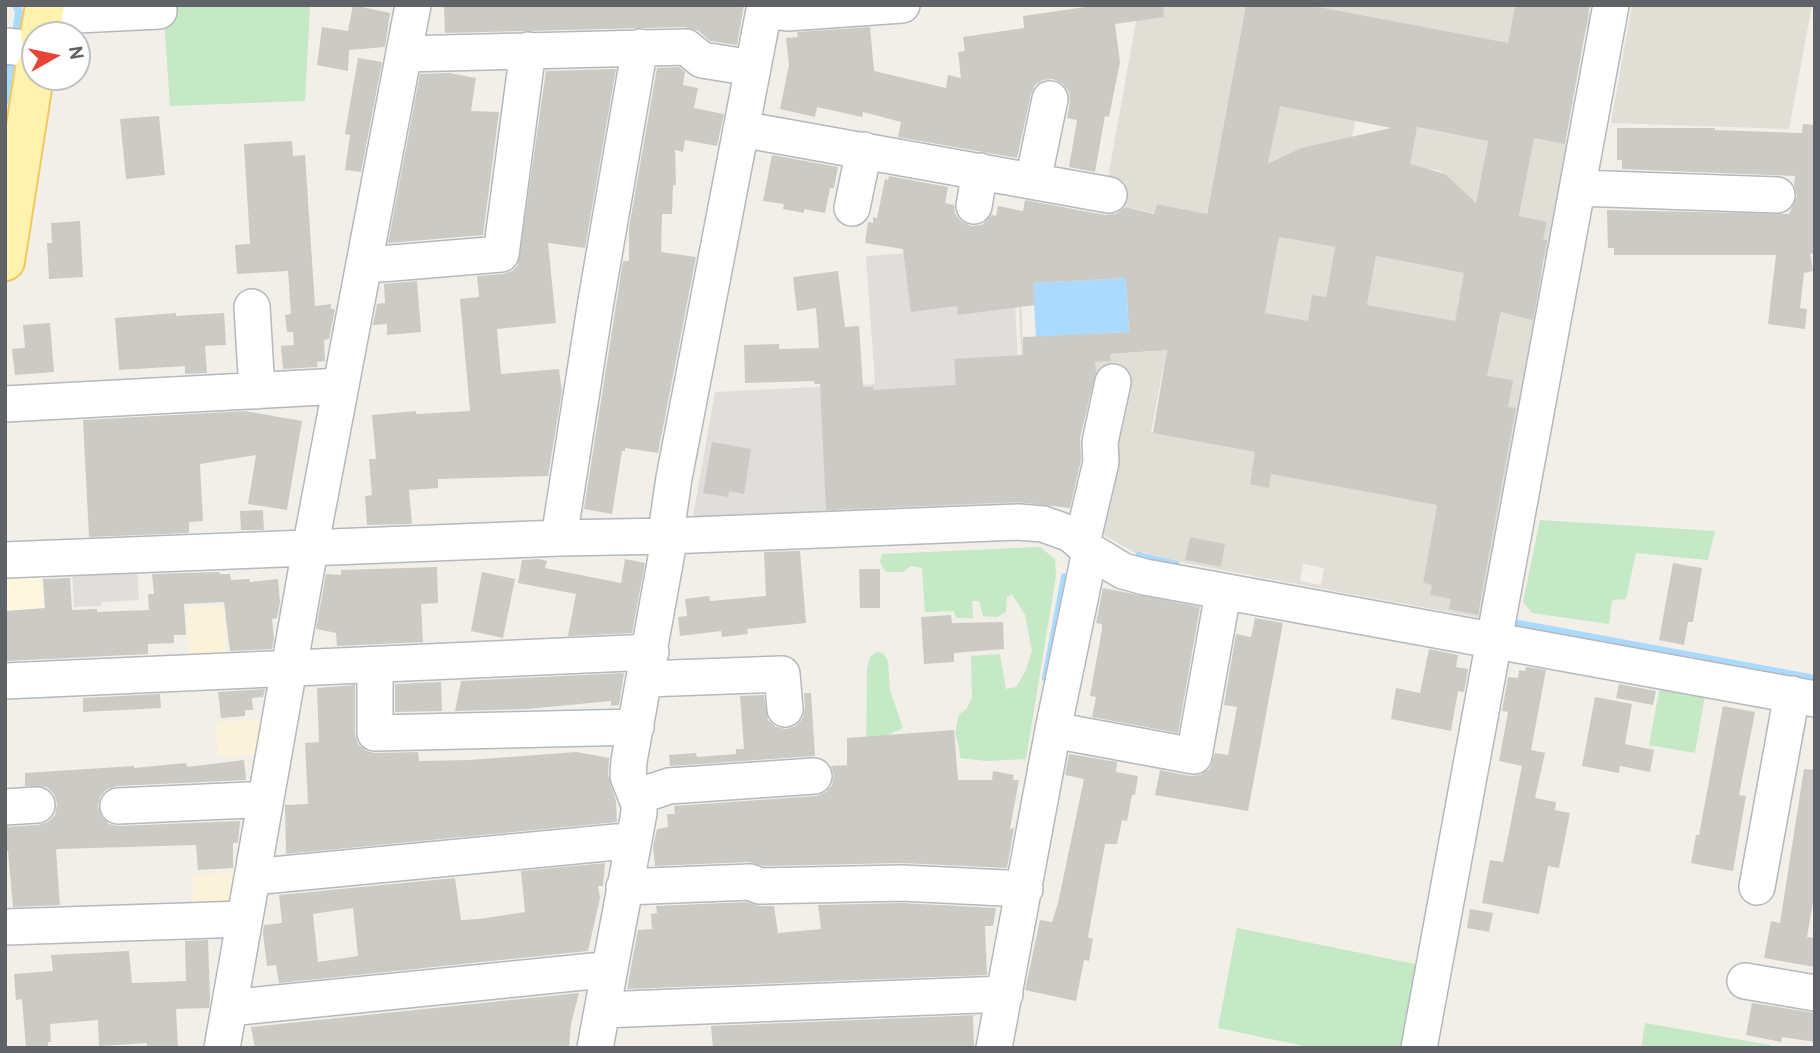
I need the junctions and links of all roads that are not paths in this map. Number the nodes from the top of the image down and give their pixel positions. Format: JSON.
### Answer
{"nodes":[{"id":1,"x":413,"y":5,"type":"edge"},
{"id":2,"x":902,"y":5,"type":"edge"},
{"id":3,"x":1611,"y":5,"type":"edge"},
{"id":4,"x":771,"y":10,"type":"edge"},
{"id":5,"x":159,"y":11,"type":"dead end"},
{"id":6,"x":65,"y":21,"type":"edge"},
{"id":7,"x":640,"y":47,"type":"junction"},
{"id":8,"x":528,"y":50,"type":"junction"},
{"id":9,"x":404,"y":54,"type":"junction"},
{"id":10,"x":753,"y":68,"type":"junction"},
{"id":11,"x":23,"y":91,"type":"edge"},
{"id":12,"x":1050,"y":99,"type":"dead end"},
{"id":13,"x":751,"y":130,"type":"junction"},
{"id":14,"x":864,"y":150,"type":"junction"},
{"id":15,"x":980,"y":171,"type":"junction"},
{"id":16,"x":1033,"y":181,"type":"junction"},
{"id":17,"x":1588,"y":189,"type":"junction"},
{"id":18,"x":1109,"y":195,"type":"dead end"},
{"id":19,"x":1777,"y":195,"type":"dead end"},
{"id":20,"x":974,"y":206,"type":"dead end"},
{"id":21,"x":852,"y":208,"type":"dead end"},
{"id":22,"x":5,"y":261,"type":"edge"},
{"id":23,"x":365,"y":261,"type":"junction"},
{"id":24,"x":252,"y":307,"type":"dead end"},
{"id":25,"x":1113,"y":382,"type":"dead end"},
{"id":26,"x":335,"y":387,"type":"junction"},
{"id":27,"x":257,"y":391,"type":"junction"},
{"id":28,"x":5,"y":404,"type":"edge"},
{"id":29,"x":668,"y":536,"type":"junction"},
{"id":30,"x":559,"y":538,"type":"junction"},
{"id":31,"x":1086,"y":547,"type":"junction"},
{"id":32,"x":310,"y":549,"type":"junction"},
{"id":33,"x":5,"y":560,"type":"edge"},
{"id":34,"x":1223,"y":593,"type":"junction"},
{"id":35,"x":1494,"y":640,"type":"junction"},
{"id":36,"x":375,"y":666,"type":"junction"},
{"id":37,"x":648,"y":666,"type":"junction"},
{"id":38,"x":284,"y":670,"type":"junction"},
{"id":39,"x":5,"y":681,"type":"edge"},
{"id":40,"x":1804,"y":696,"type":"edge"},
{"id":41,"x":785,"y":709,"type":"dead end"},
{"id":42,"x":636,"y":727,"type":"junction"},
{"id":43,"x":1053,"y":730,"type":"junction"},
{"id":44,"x":814,"y":776,"type":"dead end"},
{"id":45,"x":636,"y":797,"type":"junction"},
{"id":46,"x":259,"y":801,"type":"junction"},
{"id":47,"x":118,"y":806,"type":"dead end"},
{"id":48,"x":626,"y":843,"type":"junction"},
{"id":49,"x":252,"y":877,"type":"junction"},
{"id":50,"x":624,"y":887,"type":"junction"},
{"id":51,"x":1757,"y":887,"type":"dead end"},
{"id":52,"x":1017,"y":888,"type":"junction"},
{"id":53,"x":239,"y":919,"type":"junction"},
{"id":54,"x":5,"y":927,"type":"edge"},
{"id":55,"x":601,"y":971,"type":"junction"},
{"id":56,"x":1745,"y":981,"type":"dead end"},
{"id":57,"x":1815,"y":993,"type":"edge"},
{"id":58,"x":995,"y":995,"type":"junction"},
{"id":59,"x":229,"y":1008,"type":"junction"},
{"id":60,"x":601,"y":1010,"type":"junction"},
{"id":61,"x":222,"y":1048,"type":"edge"},
{"id":62,"x":595,"y":1048,"type":"edge"},
{"id":63,"x":994,"y":1048,"type":"edge"},
{"id":64,"x":1419,"y":1048,"type":"edge"}],
"edges":[{"from":1,"to":9,"type":"street"},
{"from":2,"to":4,"type":"street"},
{"from":3,"to":17,"type":"street"},
{"from":4,"to":10,"type":"street"},
{"from":5,"to":6,"type":"street"},
{"from":7,"to":8,"type":"street"},
{"from":7,"to":10,"type":"street"},
{"from":7,"to":30,"type":"street"},
{"from":8,"to":9,"type":"street"},
{"from":8,"to":23,"type":"street"},
{"from":9,"to":23,"type":"street"},
{"from":10,"to":13,"type":"street"},
{"from":11,"to":22,"type":"main road"},
{"from":12,"to":16,"type":"street"},
{"from":13,"to":14,"type":"street"},
{"from":13,"to":29,"type":"street"},
{"from":14,"to":15,"type":"street"},
{"from":14,"to":21,"type":"street"},
{"from":15,"to":16,"type":"street"},
{"from":15,"to":20,"type":"street"},
{"from":16,"to":18,"type":"street"},
{"from":17,"to":19,"type":"street"},
{"from":17,"to":35,"type":"street"},
{"from":23,"to":26,"type":"street"},
{"from":24,"to":27,"type":"street"},
{"from":25,"to":31,"type":"street"},
{"from":26,"to":27,"type":"street"},
{"from":26,"to":32,"type":"street"},
{"from":27,"to":28,"type":"street"},
{"from":29,"to":30,"type":"street"},
{"from":29,"to":31,"type":"street"},
{"from":29,"to":37,"type":"street"},
{"from":30,"to":32,"type":"street"},
{"from":31,"to":34,"type":"street"},
{"from":31,"to":43,"type":"street"},
{"from":32,"to":33,"type":"street"},
{"from":32,"to":38,"type":"street"},
{"from":34,"to":35,"type":"street"},
{"from":34,"to":43,"type":"street"},
{"from":35,"to":40,"type":"street"},
{"from":35,"to":64,"type":"street"},
{"from":36,"to":37,"type":"street"},
{"from":36,"to":38,"type":"street"},
{"from":36,"to":42,"type":"street"},
{"from":37,"to":41,"type":"street"},
{"from":37,"to":42,"type":"street"},
{"from":38,"to":39,"type":"street"},
{"from":38,"to":46,"type":"street"},
{"from":40,"to":51,"type":"street"},
{"from":42,"to":45,"type":"street"},
{"from":43,"to":52,"type":"street"},
{"from":44,"to":45,"type":"street"},
{"from":45,"to":48,"type":"street"},
{"from":46,"to":47,"type":"street"},
{"from":46,"to":49,"type":"street"},
{"from":48,"to":49,"type":"street"},
{"from":48,"to":50,"type":"street"},
{"from":49,"to":53,"type":"street"},
{"from":50,"to":52,"type":"street"},
{"from":50,"to":55,"type":"street"},
{"from":52,"to":58,"type":"street"},
{"from":53,"to":54,"type":"street"},
{"from":53,"to":59,"type":"street"},
{"from":55,"to":59,"type":"street"},
{"from":55,"to":60,"type":"street"},
{"from":56,"to":57,"type":"street"},
{"from":58,"to":60,"type":"street"},
{"from":58,"to":63,"type":"street"},
{"from":59,"to":61,"type":"street"},
{"from":60,"to":62,"type":"street"}]}
